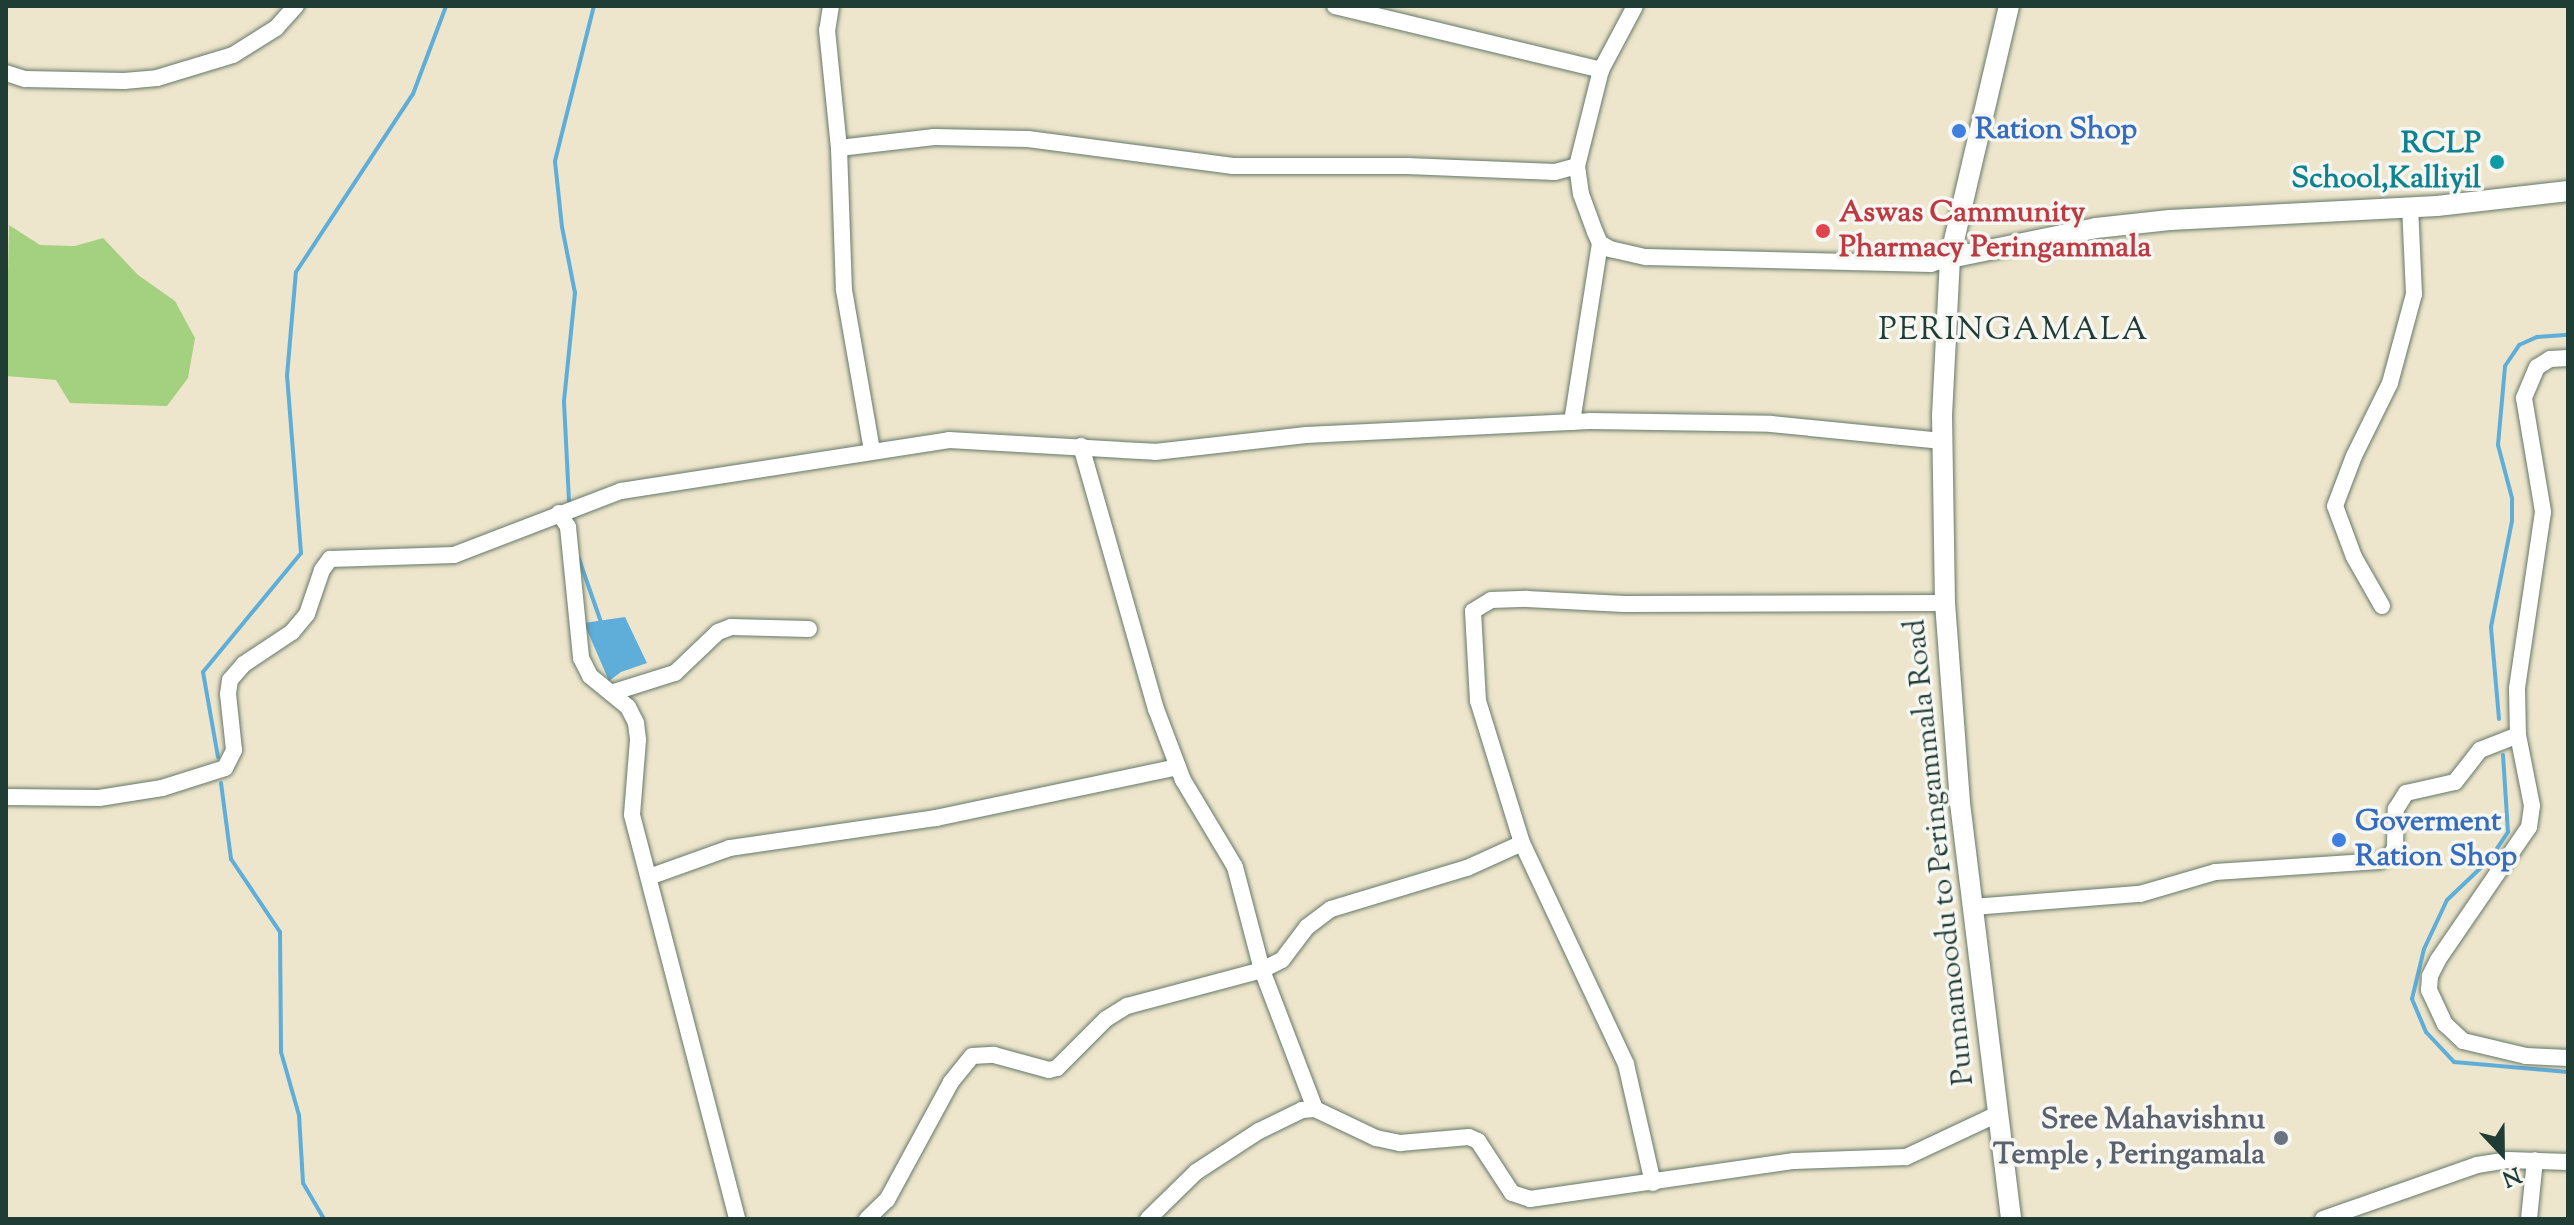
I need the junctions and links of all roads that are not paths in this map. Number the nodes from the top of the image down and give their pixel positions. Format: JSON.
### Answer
{"nodes":[{"id":1,"x":296,"y":6,"type":"edge"},
{"id":2,"x":831,"y":6,"type":"edge"},
{"id":3,"x":1335,"y":6,"type":"edge"},
{"id":4,"x":1635,"y":6,"type":"edge"},
{"id":5,"x":2009,"y":6,"type":"edge"},
{"id":6,"x":1601,"y":70,"type":"junction"},
{"id":7,"x":6,"y":73,"type":"edge"},
{"id":8,"x":839,"y":148,"type":"junction"},
{"id":9,"x":1577,"y":166,"type":"junction"},
{"id":10,"x":2568,"y":191,"type":"edge"},
{"id":11,"x":2410,"y":207,"type":"junction"},
{"id":12,"x":1600,"y":243,"type":"junction"},
{"id":13,"x":1950,"y":258,"type":"junction"},
{"id":14,"x":2568,"y":358,"type":"edge"},
{"id":15,"x":1572,"y":422,"type":"junction"},
{"id":16,"x":1942,"y":441,"type":"junction"},
{"id":17,"x":1081,"y":446,"type":"junction"},
{"id":18,"x":872,"y":450,"type":"junction"},
{"id":19,"x":559,"y":513,"type":"junction"},
{"id":20,"x":1945,"y":603,"type":"junction"},
{"id":21,"x":2382,"y":606,"type":"dead end"},
{"id":22,"x":809,"y":629,"type":"dead end"},
{"id":23,"x":611,"y":693,"type":"junction"},
{"id":24,"x":2518,"y":735,"type":"junction"},
{"id":25,"x":1178,"y":767,"type":"junction"},
{"id":26,"x":7,"y":802,"type":"edge"},
{"id":27,"x":1522,"y":843,"type":"junction"},
{"id":28,"x":649,"y":877,"type":"junction"},
{"id":29,"x":1973,"y":907,"type":"junction"},
{"id":30,"x":1262,"y":970,"type":"junction"},
{"id":31,"x":2568,"y":1058,"type":"edge"},
{"id":32,"x":1315,"y":1109,"type":"junction"},
{"id":33,"x":1998,"y":1114,"type":"junction"},
{"id":34,"x":2535,"y":1160,"type":"junction"},
{"id":35,"x":2568,"y":1162,"type":"edge"},
{"id":36,"x":1653,"y":1183,"type":"junction"},
{"id":37,"x":737,"y":1219,"type":"edge"},
{"id":38,"x":867,"y":1219,"type":"edge"},
{"id":39,"x":1148,"y":1219,"type":"edge"},
{"id":40,"x":2011,"y":1219,"type":"edge"},
{"id":41,"x":2323,"y":1219,"type":"edge"},
{"id":42,"x":2529,"y":1219,"type":"edge"}],
"edges":[{"from":1,"to":7,"type":"street"},
{"from":2,"to":8,"type":"street"},
{"from":3,"to":6,"type":"street"},
{"from":4,"to":6,"type":"street"},
{"from":5,"to":13,"type":"main road","name":"Punnamoodu to Peringammala Road"},
{"from":6,"to":9,"type":"street"},
{"from":8,"to":9,"type":"street"},
{"from":8,"to":18,"type":"street"},
{"from":9,"to":12,"type":"street"},
{"from":10,"to":11,"type":"main road"},
{"from":11,"to":13,"type":"main road"},
{"from":11,"to":21,"type":"street"},
{"from":12,"to":13,"type":"street"},
{"from":12,"to":15,"type":"street"},
{"from":13,"to":16,"type":"main road","name":"Punnamoodu to Peringammala Road"},
{"from":14,"to":24,"type":"street"},
{"from":15,"to":16,"type":"street"},
{"from":15,"to":17,"type":"street"},
{"from":16,"to":20,"type":"main road","name":"Punnamoodu to Peringammala Road"},
{"from":17,"to":18,"type":"street"},
{"from":17,"to":25,"type":"street"},
{"from":18,"to":19,"type":"street"},
{"from":19,"to":23,"type":"street"},
{"from":19,"to":26,"type":"street"},
{"from":20,"to":27,"type":"street"},
{"from":20,"to":29,"type":"main road","name":"Punnamoodu to Peringammala Road"},
{"from":22,"to":23,"type":"street"},
{"from":23,"to":28,"type":"street"},
{"from":24,"to":29,"type":"street"},
{"from":24,"to":31,"type":"street"},
{"from":25,"to":28,"type":"street"},
{"from":25,"to":30,"type":"street"},
{"from":27,"to":30,"type":"street"},
{"from":27,"to":36,"type":"street"},
{"from":28,"to":37,"type":"street"},
{"from":29,"to":33,"type":"main road","name":"Punnamoodu to Peringammala Road"},
{"from":30,"to":32,"type":"street"},
{"from":30,"to":38,"type":"street"},
{"from":32,"to":36,"type":"street"},
{"from":32,"to":39,"type":"street"},
{"from":33,"to":36,"type":"street"},
{"from":33,"to":40,"type":"main road","name":"Punnamoodu to Peringammala Road"},
{"from":34,"to":35,"type":"street"},
{"from":34,"to":41,"type":"street"},
{"from":34,"to":42,"type":"street"}]}
